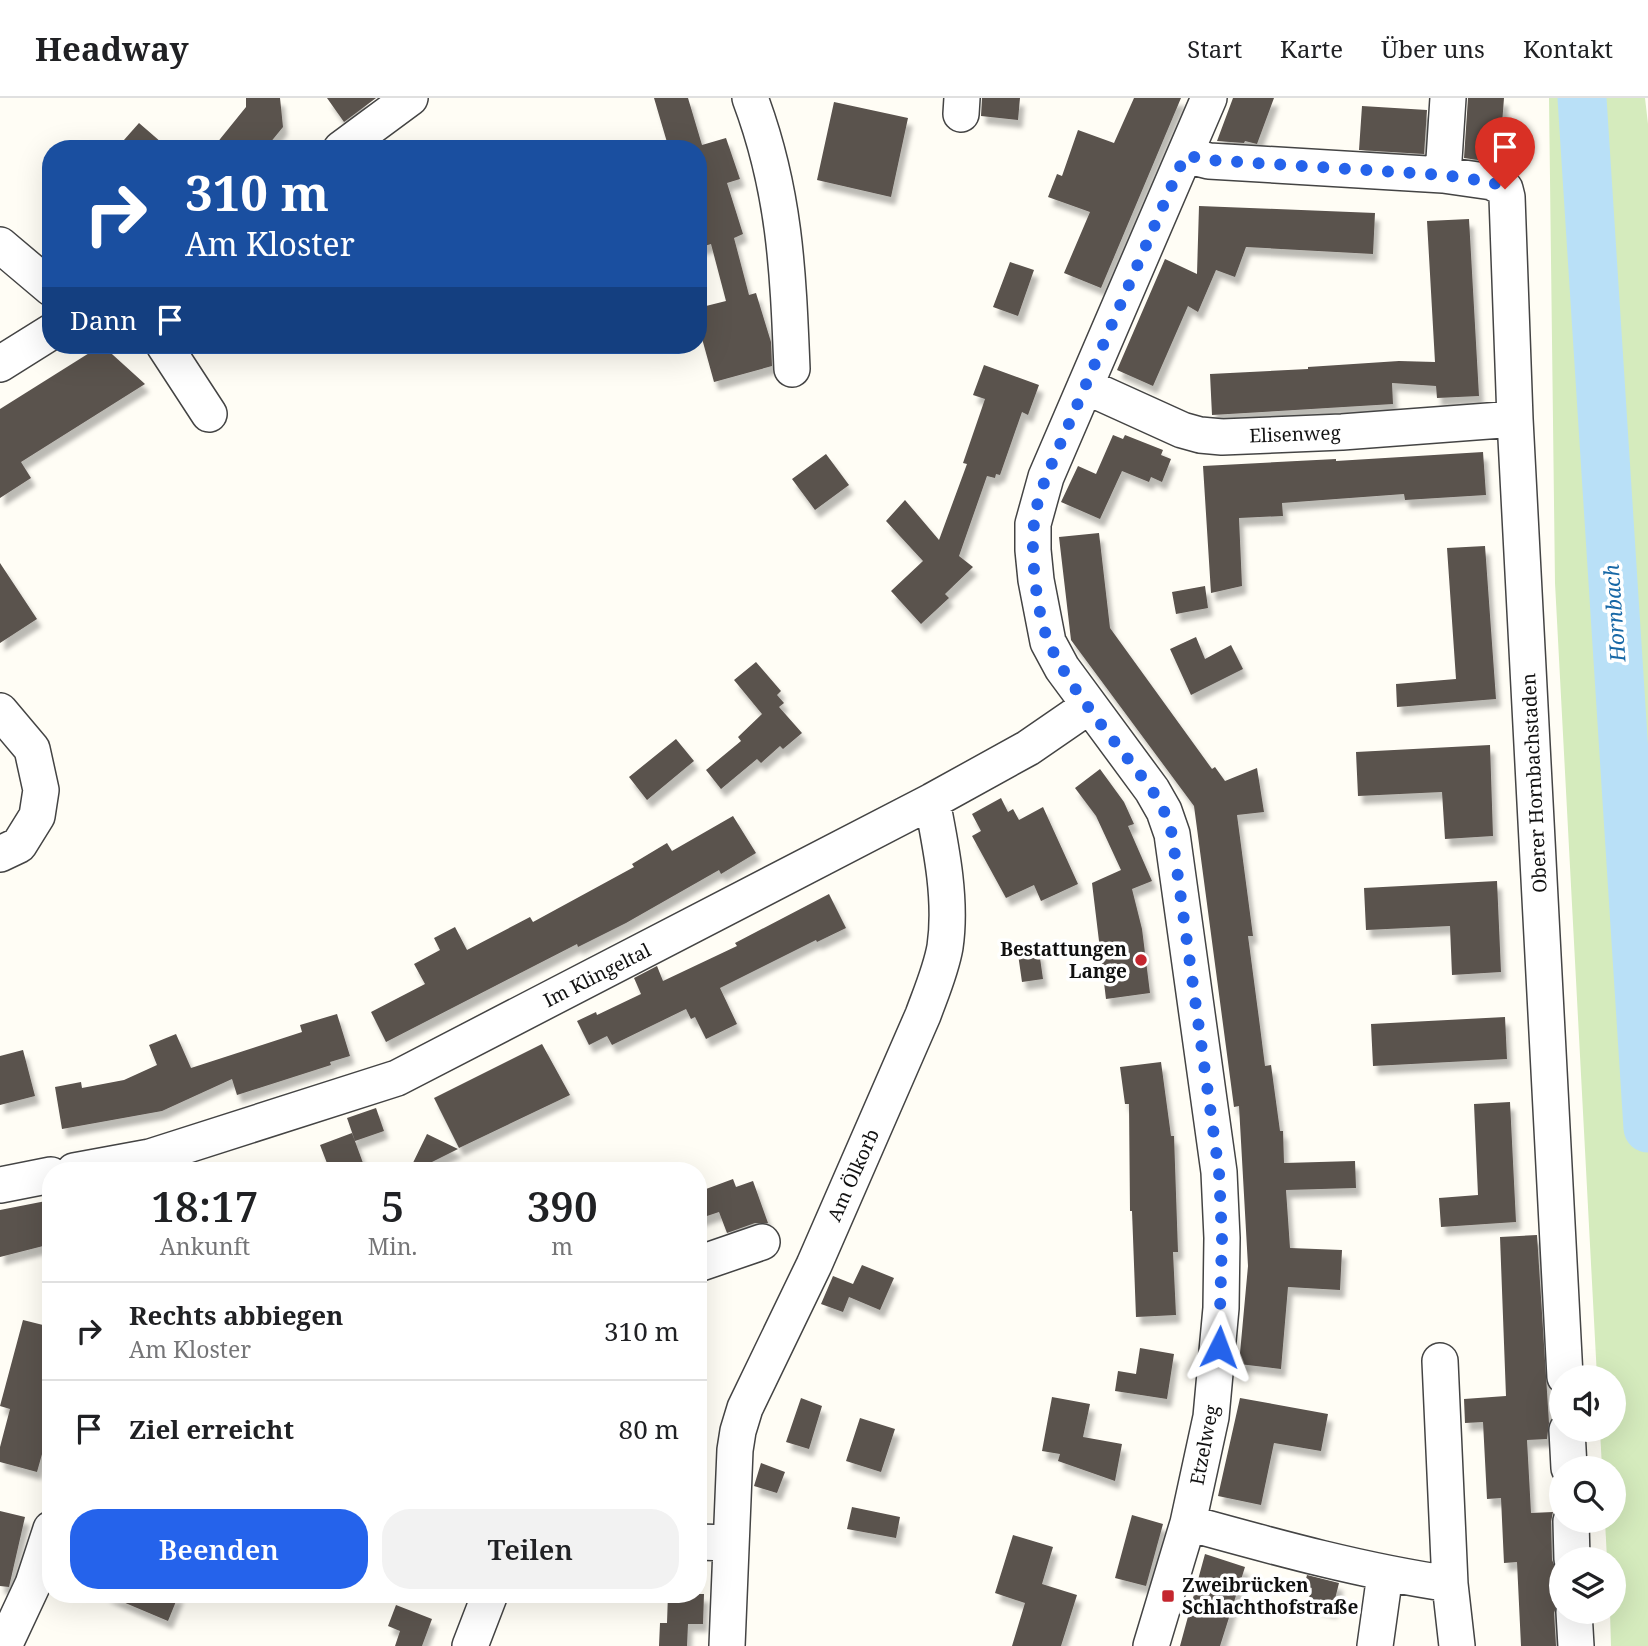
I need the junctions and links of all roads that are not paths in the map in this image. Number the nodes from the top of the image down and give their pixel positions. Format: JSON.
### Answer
{"nodes":[{"id":1,"x":410,"y":98,"type":"edge"},
{"id":2,"x":750,"y":98,"type":"edge"},
{"id":3,"x":1209,"y":98,"type":"edge"},
{"id":4,"x":1448,"y":98,"type":"edge"},
{"id":5,"x":353,"y":140,"type":"edge"},
{"id":6,"x":1185,"y":155,"type":"junction"},
{"id":7,"x":1443,"y":175,"type":"junction"},
{"id":8,"x":0,"y":245,"type":"edge"},
{"id":9,"x":42,"y":280,"type":"edge"},
{"id":10,"x":42,"y":337,"type":"edge"},
{"id":11,"x":170,"y":354,"type":"edge"},
{"id":12,"x":0,"y":363,"type":"edge"},
{"id":13,"x":792,"y":369,"type":"dead end"},
{"id":14,"x":1085,"y":386,"type":"junction"},
{"id":15,"x":209,"y":414,"type":"dead end"},
{"id":16,"x":1515,"y":419,"type":"junction"},
{"id":17,"x":1089,"y":706,"type":"junction"},
{"id":18,"x":0,"y":710,"type":"edge"},
{"id":19,"x":932,"y":801,"type":"junction"},
{"id":20,"x":0,"y":854,"type":"edge"},
{"id":21,"x":155,"y":1162,"type":"edge"},
{"id":22,"x":42,"y":1177,"type":"edge"},
{"id":23,"x":0,"y":1185,"type":"edge"},
{"id":24,"x":762,"y":1241,"type":"dead end"},
{"id":25,"x":707,"y":1261,"type":"edge"},
{"id":26,"x":1440,"y":1361,"type":"dead end"},
{"id":27,"x":1564,"y":1365,"type":"edge"},
{"id":28,"x":1188,"y":1522,"type":"junction"},
{"id":29,"x":714,"y":1543,"type":"edge"},
{"id":30,"x":42,"y":1556,"type":"edge"},
{"id":31,"x":1385,"y":1574,"type":"junction"},
{"id":32,"x":1450,"y":1584,"type":"junction"},
{"id":33,"x":487,"y":1603,"type":"edge"},
{"id":34,"x":1575,"y":1624,"type":"edge"},
{"id":35,"x":4,"y":1646,"type":"edge"},
{"id":36,"x":470,"y":1646,"type":"edge"},
{"id":37,"x":727,"y":1646,"type":"edge"},
{"id":38,"x":1151,"y":1646,"type":"edge"},
{"id":39,"x":1375,"y":1646,"type":"edge"},
{"id":40,"x":1457,"y":1646,"type":"edge"},
{"id":41,"x":1576,"y":1646,"type":"edge"}],
"edges":[{"from":1,"to":5,"type":"street"},
{"from":2,"to":13,"type":"street"},
{"from":3,"to":6,"type":"street","name":"Etzelweg"},
{"from":4,"to":7,"type":"street"},
{"from":6,"to":7,"type":"street"},
{"from":6,"to":14,"type":"street","name":"Etzelweg"},
{"from":7,"to":16,"type":"street","name":"Oberer Hornbachstaden"},
{"from":8,"to":9,"type":"street"},
{"from":10,"to":12,"type":"street"},
{"from":11,"to":15,"type":"street"},
{"from":14,"to":16,"type":"street","name":"Elisenweg"},
{"from":14,"to":17,"type":"street","name":"Etzelweg"},
{"from":16,"to":27,"type":"street","name":"Oberer Hornbachstaden"},
{"from":17,"to":19,"type":"street","name":"Im Klingeltal"},
{"from":17,"to":28,"type":"street","name":"Etzelweg"},
{"from":18,"to":20,"type":"street"},
{"from":19,"to":21,"type":"street","name":"Im Klingeltal"},
{"from":19,"to":29,"type":"street","name":"Am Ölkorb"},
{"from":22,"to":23,"type":"street"},
{"from":24,"to":25,"type":"street"},
{"from":26,"to":32,"type":"street"},
{"from":28,"to":31,"type":"street"},
{"from":28,"to":38,"type":"street","name":"Etzelweg"},
{"from":29,"to":37,"type":"street","name":"Am Ölkorb"},
{"from":30,"to":35,"type":"street"},
{"from":31,"to":32,"type":"street"},
{"from":31,"to":39,"type":"street"},
{"from":32,"to":40,"type":"street"},
{"from":33,"to":36,"type":"street"},
{"from":34,"to":41,"type":"street"}]}
